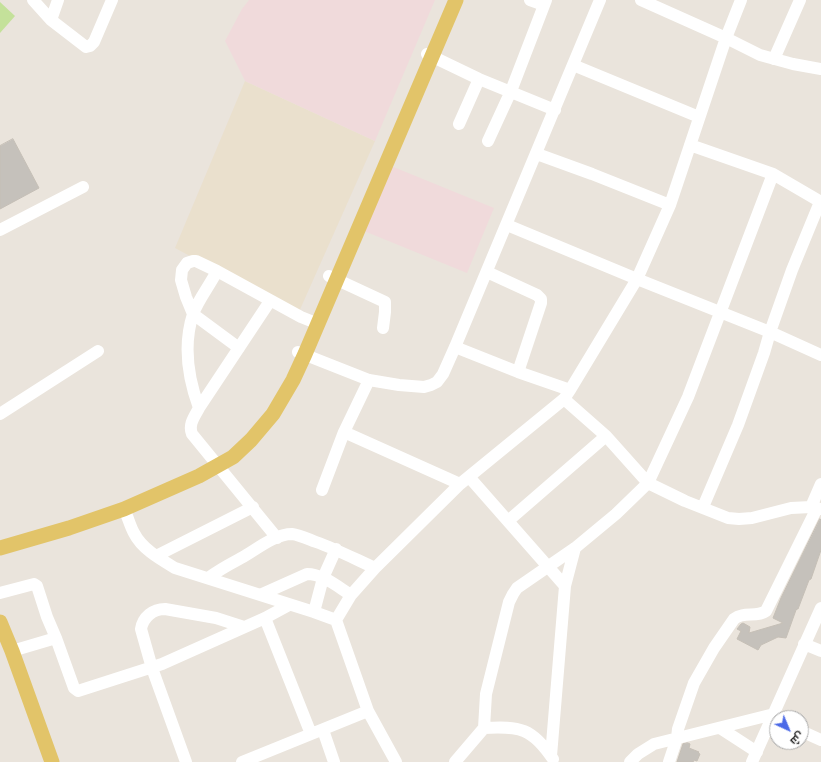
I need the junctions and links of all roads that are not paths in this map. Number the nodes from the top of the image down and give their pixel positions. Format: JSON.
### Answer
{"nodes":[{"id":1,"x":33,"y":0,"type":"edge"},
{"id":2,"x":58,"y":0,"type":"edge"},
{"id":3,"x":112,"y":0,"type":"edge"},
{"id":4,"x":450,"y":0,"type":"edge"},
{"id":5,"x":456,"y":0,"type":"edge"},
{"id":6,"x":530,"y":0,"type":"edge"},
{"id":7,"x":600,"y":0,"type":"edge"},
{"id":8,"x":641,"y":0,"type":"edge"},
{"id":9,"x":741,"y":0,"type":"edge"},
{"id":10,"x":800,"y":0,"type":"edge"},
{"id":11,"x":545,"y":3,"type":"edge"},
{"id":12,"x":51,"y":20,"type":"junction"},
{"id":13,"x":726,"y":38,"type":"junction"},
{"id":14,"x":430,"y":56,"type":"junction"},
{"id":15,"x":774,"y":60,"type":"junction"},
{"id":16,"x":573,"y":65,"type":"junction"},
{"id":17,"x":821,"y":69,"type":"edge"},
{"id":18,"x":479,"y":79,"type":"junction"},
{"id":19,"x":511,"y":91,"type":"junction"},
{"id":20,"x":555,"y":110,"type":"junction"},
{"id":21,"x":699,"y":117,"type":"junction"},
{"id":22,"x":459,"y":124,"type":"dead end"},
{"id":23,"x":488,"y":142,"type":"dead end"},
{"id":24,"x":690,"y":145,"type":"junction"},
{"id":25,"x":537,"y":154,"type":"junction"},
{"id":26,"x":773,"y":174,"type":"junction"},
{"id":27,"x":83,"y":187,"type":"dead end"},
{"id":28,"x":821,"y":202,"type":"edge"},
{"id":29,"x":670,"y":205,"type":"junction"},
{"id":30,"x":507,"y":225,"type":"junction"},
{"id":31,"x":0,"y":230,"type":"edge"},
{"id":32,"x":217,"y":271,"type":"junction"},
{"id":33,"x":487,"y":272,"type":"junction"},
{"id":34,"x":333,"y":278,"type":"junction"},
{"id":35,"x":637,"y":279,"type":"junction"},
{"id":36,"x":270,"y":301,"type":"junction"},
{"id":37,"x":720,"y":313,"type":"junction"},
{"id":38,"x":193,"y":314,"type":"junction"},
{"id":39,"x":311,"y":321,"type":"junction"},
{"id":40,"x":383,"y":328,"type":"dead end"},
{"id":41,"x":770,"y":332,"type":"junction"},
{"id":42,"x":455,"y":347,"type":"junction"},
{"id":43,"x":239,"y":348,"type":"junction"},
{"id":44,"x":98,"y":351,"type":"dead end"},
{"id":45,"x":301,"y":353,"type":"junction"},
{"id":46,"x":821,"y":355,"type":"edge"},
{"id":47,"x":518,"y":372,"type":"junction"},
{"id":48,"x":369,"y":380,"type":"junction"},
{"id":49,"x":567,"y":394,"type":"junction"},
{"id":50,"x":199,"y":408,"type":"junction"},
{"id":51,"x":0,"y":414,"type":"edge"},
{"id":52,"x":344,"y":432,"type":"junction"},
{"id":53,"x":606,"y":436,"type":"junction"},
{"id":54,"x":222,"y":464,"type":"junction"},
{"id":55,"x":465,"y":481,"type":"junction"},
{"id":56,"x":648,"y":483,"type":"junction"},
{"id":57,"x":821,"y":484,"type":"edge"},
{"id":58,"x":322,"y":490,"type":"dead end"},
{"id":59,"x":253,"y":507,"type":"junction"},
{"id":60,"x":703,"y":507,"type":"junction"},
{"id":61,"x":816,"y":508,"type":"edge"},
{"id":62,"x":124,"y":510,"type":"junction"},
{"id":63,"x":508,"y":521,"type":"junction"},
{"id":64,"x":277,"y":538,"type":"junction"},
{"id":65,"x":0,"y":548,"type":"edge"},
{"id":66,"x":575,"y":548,"type":"junction"},
{"id":67,"x":336,"y":549,"type":"junction"},
{"id":68,"x":156,"y":556,"type":"junction"},
{"id":69,"x":548,"y":567,"type":"junction"},
{"id":70,"x":374,"y":568,"type":"junction"},
{"id":71,"x":208,"y":578,"type":"junction"},
{"id":72,"x":323,"y":578,"type":"junction"},
{"id":73,"x":565,"y":586,"type":"junction"},
{"id":74,"x":0,"y":593,"type":"edge"},
{"id":75,"x":260,"y":595,"type":"junction"},
{"id":76,"x":351,"y":595,"type":"junction"},
{"id":77,"x":289,"y":605,"type":"junction"},
{"id":78,"x":821,"y":608,"type":"edge"},
{"id":79,"x":314,"y":612,"type":"junction"},
{"id":80,"x":265,"y":618,"type":"junction"},
{"id":81,"x":336,"y":620,"type":"junction"},
{"id":82,"x":0,"y":622,"type":"edge"},
{"id":83,"x":244,"y":627,"type":"junction"},
{"id":84,"x":56,"y":638,"type":"junction"},
{"id":85,"x":804,"y":644,"type":"junction"},
{"id":86,"x":12,"y":651,"type":"junction"},
{"id":87,"x":821,"y":651,"type":"edge"},
{"id":88,"x":152,"y":668,"type":"junction"},
{"id":89,"x":778,"y":710,"type":"edge"},
{"id":90,"x":368,"y":711,"type":"junction"},
{"id":91,"x":769,"y":720,"type":"edge"},
{"id":92,"x":484,"y":728,"type":"junction"},
{"id":93,"x":720,"y":728,"type":"junction"},
{"id":94,"x":769,"y":728,"type":"edge"},
{"id":95,"x":322,"y":730,"type":"junction"},
{"id":96,"x":311,"y":734,"type":"junction"},
{"id":97,"x":809,"y":735,"type":"edge"},
{"id":98,"x":677,"y":738,"type":"junction"},
{"id":99,"x":821,"y":740,"type":"edge"},
{"id":100,"x":754,"y":757,"type":"edge"},
{"id":101,"x":553,"y":759,"type":"edge"},
{"id":102,"x":250,"y":761,"type":"edge"},
{"id":103,"x":52,"y":762,"type":"edge"},
{"id":104,"x":186,"y":762,"type":"edge"},
{"id":105,"x":334,"y":762,"type":"edge"},
{"id":106,"x":396,"y":762,"type":"edge"},
{"id":107,"x":455,"y":762,"type":"edge"},
{"id":108,"x":630,"y":762,"type":"edge"},
{"id":109,"x":668,"y":762,"type":"edge"}],
"edges":[{"from":1,"to":12,"type":"street"},
{"from":2,"to":12,"type":"street"},
{"from":3,"to":12,"type":"street"},
{"from":4,"to":14,"type":"main road"},
{"from":5,"to":14,"type":"main road"},
{"from":6,"to":11,"type":"street"},
{"from":7,"to":16,"type":"street"},
{"from":8,"to":13,"type":"street"},
{"from":9,"to":13,"type":"street"},
{"from":10,"to":15,"type":"street"},
{"from":11,"to":19,"type":"street"},
{"from":13,"to":15,"type":"street"},
{"from":13,"to":21,"type":"street"},
{"from":14,"to":18,"type":"street"},
{"from":14,"to":34,"type":"main road"},
{"from":15,"to":17,"type":"street"},
{"from":16,"to":20,"type":"street"},
{"from":16,"to":21,"type":"street"},
{"from":18,"to":19,"type":"street"},
{"from":18,"to":22,"type":"street"},
{"from":19,"to":20,"type":"street"},
{"from":19,"to":23,"type":"street"},
{"from":20,"to":25,"type":"street"},
{"from":21,"to":24,"type":"street"},
{"from":24,"to":26,"type":"street"},
{"from":24,"to":29,"type":"street"},
{"from":25,"to":29,"type":"street"},
{"from":25,"to":30,"type":"street"},
{"from":26,"to":28,"type":"street"},
{"from":26,"to":37,"type":"street"},
{"from":27,"to":31,"type":"street"},
{"from":28,"to":41,"type":"street"},
{"from":29,"to":35,"type":"street"},
{"from":30,"to":33,"type":"street"},
{"from":30,"to":35,"type":"street"},
{"from":32,"to":36,"type":"street"},
{"from":32,"to":38,"type":"street"},
{"from":32,"to":38,"type":"street"},
{"from":33,"to":42,"type":"street"},
{"from":33,"to":47,"type":"street"},
{"from":34,"to":39,"type":"main road"},
{"from":34,"to":40,"type":"street"},
{"from":34,"to":45,"type":"main road"},
{"from":35,"to":37,"type":"street"},
{"from":35,"to":49,"type":"street"},
{"from":36,"to":39,"type":"street"},
{"from":36,"to":43,"type":"street"},
{"from":37,"to":41,"type":"street"},
{"from":37,"to":56,"type":"street"},
{"from":38,"to":43,"type":"street"},
{"from":38,"to":50,"type":"street"},
{"from":39,"to":45,"type":"main road"},
{"from":41,"to":46,"type":"street"},
{"from":41,"to":60,"type":"street"},
{"from":42,"to":47,"type":"street"},
{"from":42,"to":48,"type":"street"},
{"from":43,"to":50,"type":"street"},
{"from":44,"to":51,"type":"street"},
{"from":45,"to":48,"type":"street"},
{"from":45,"to":54,"type":"main road"},
{"from":47,"to":49,"type":"street"},
{"from":48,"to":52,"type":"street"},
{"from":49,"to":53,"type":"street"},
{"from":49,"to":55,"type":"street"},
{"from":50,"to":54,"type":"street"},
{"from":52,"to":55,"type":"street"},
{"from":52,"to":58,"type":"street"},
{"from":53,"to":56,"type":"street"},
{"from":53,"to":63,"type":"street"},
{"from":54,"to":59,"type":"street"},
{"from":54,"to":62,"type":"main road"},
{"from":55,"to":63,"type":"street"},
{"from":55,"to":70,"type":"street"},
{"from":56,"to":60,"type":"street"},
{"from":56,"to":66,"type":"street"},
{"from":57,"to":61,"type":"street"},
{"from":59,"to":64,"type":"street"},
{"from":59,"to":68,"type":"street"},
{"from":60,"to":61,"type":"street"},
{"from":61,"to":98,"type":"street"},
{"from":62,"to":65,"type":"main road"},
{"from":62,"to":68,"type":"street"},
{"from":63,"to":69,"type":"street"},
{"from":64,"to":67,"type":"street"},
{"from":64,"to":71,"type":"street"},
{"from":66,"to":69,"type":"street"},
{"from":66,"to":73,"type":"street"},
{"from":67,"to":70,"type":"street"},
{"from":67,"to":72,"type":"street"},
{"from":68,"to":71,"type":"street"},
{"from":69,"to":73,"type":"street"},
{"from":69,"to":92,"type":"street"},
{"from":70,"to":76,"type":"street"},
{"from":71,"to":75,"type":"street"},
{"from":72,"to":75,"type":"street"},
{"from":72,"to":76,"type":"street"},
{"from":72,"to":79,"type":"street"},
{"from":73,"to":101,"type":"street"},
{"from":74,"to":84,"type":"street"},
{"from":75,"to":77,"type":"street"},
{"from":76,"to":81,"type":"street"},
{"from":77,"to":79,"type":"street"},
{"from":77,"to":80,"type":"street"},
{"from":78,"to":85,"type":"street"},
{"from":79,"to":81,"type":"street"},
{"from":80,"to":83,"type":"street"},
{"from":80,"to":96,"type":"street"},
{"from":81,"to":90,"type":"street"},
{"from":82,"to":86,"type":"main road"},
{"from":83,"to":88,"type":"street"},
{"from":83,"to":88,"type":"street"},
{"from":84,"to":86,"type":"street"},
{"from":84,"to":88,"type":"street"},
{"from":85,"to":87,"type":"street"},
{"from":85,"to":89,"type":"street"},
{"from":86,"to":103,"type":"main road"},
{"from":88,"to":104,"type":"street"},
{"from":90,"to":95,"type":"street"},
{"from":90,"to":106,"type":"street"},
{"from":91,"to":93,"type":"street"},
{"from":92,"to":101,"type":"street"},
{"from":92,"to":107,"type":"street"},
{"from":93,"to":98,"type":"street"},
{"from":93,"to":100,"type":"street"},
{"from":94,"to":100,"type":"street"},
{"from":95,"to":96,"type":"street"},
{"from":95,"to":105,"type":"street"},
{"from":96,"to":102,"type":"street"},
{"from":97,"to":99,"type":"street"},
{"from":98,"to":108,"type":"street"},
{"from":98,"to":109,"type":"street"}]}
